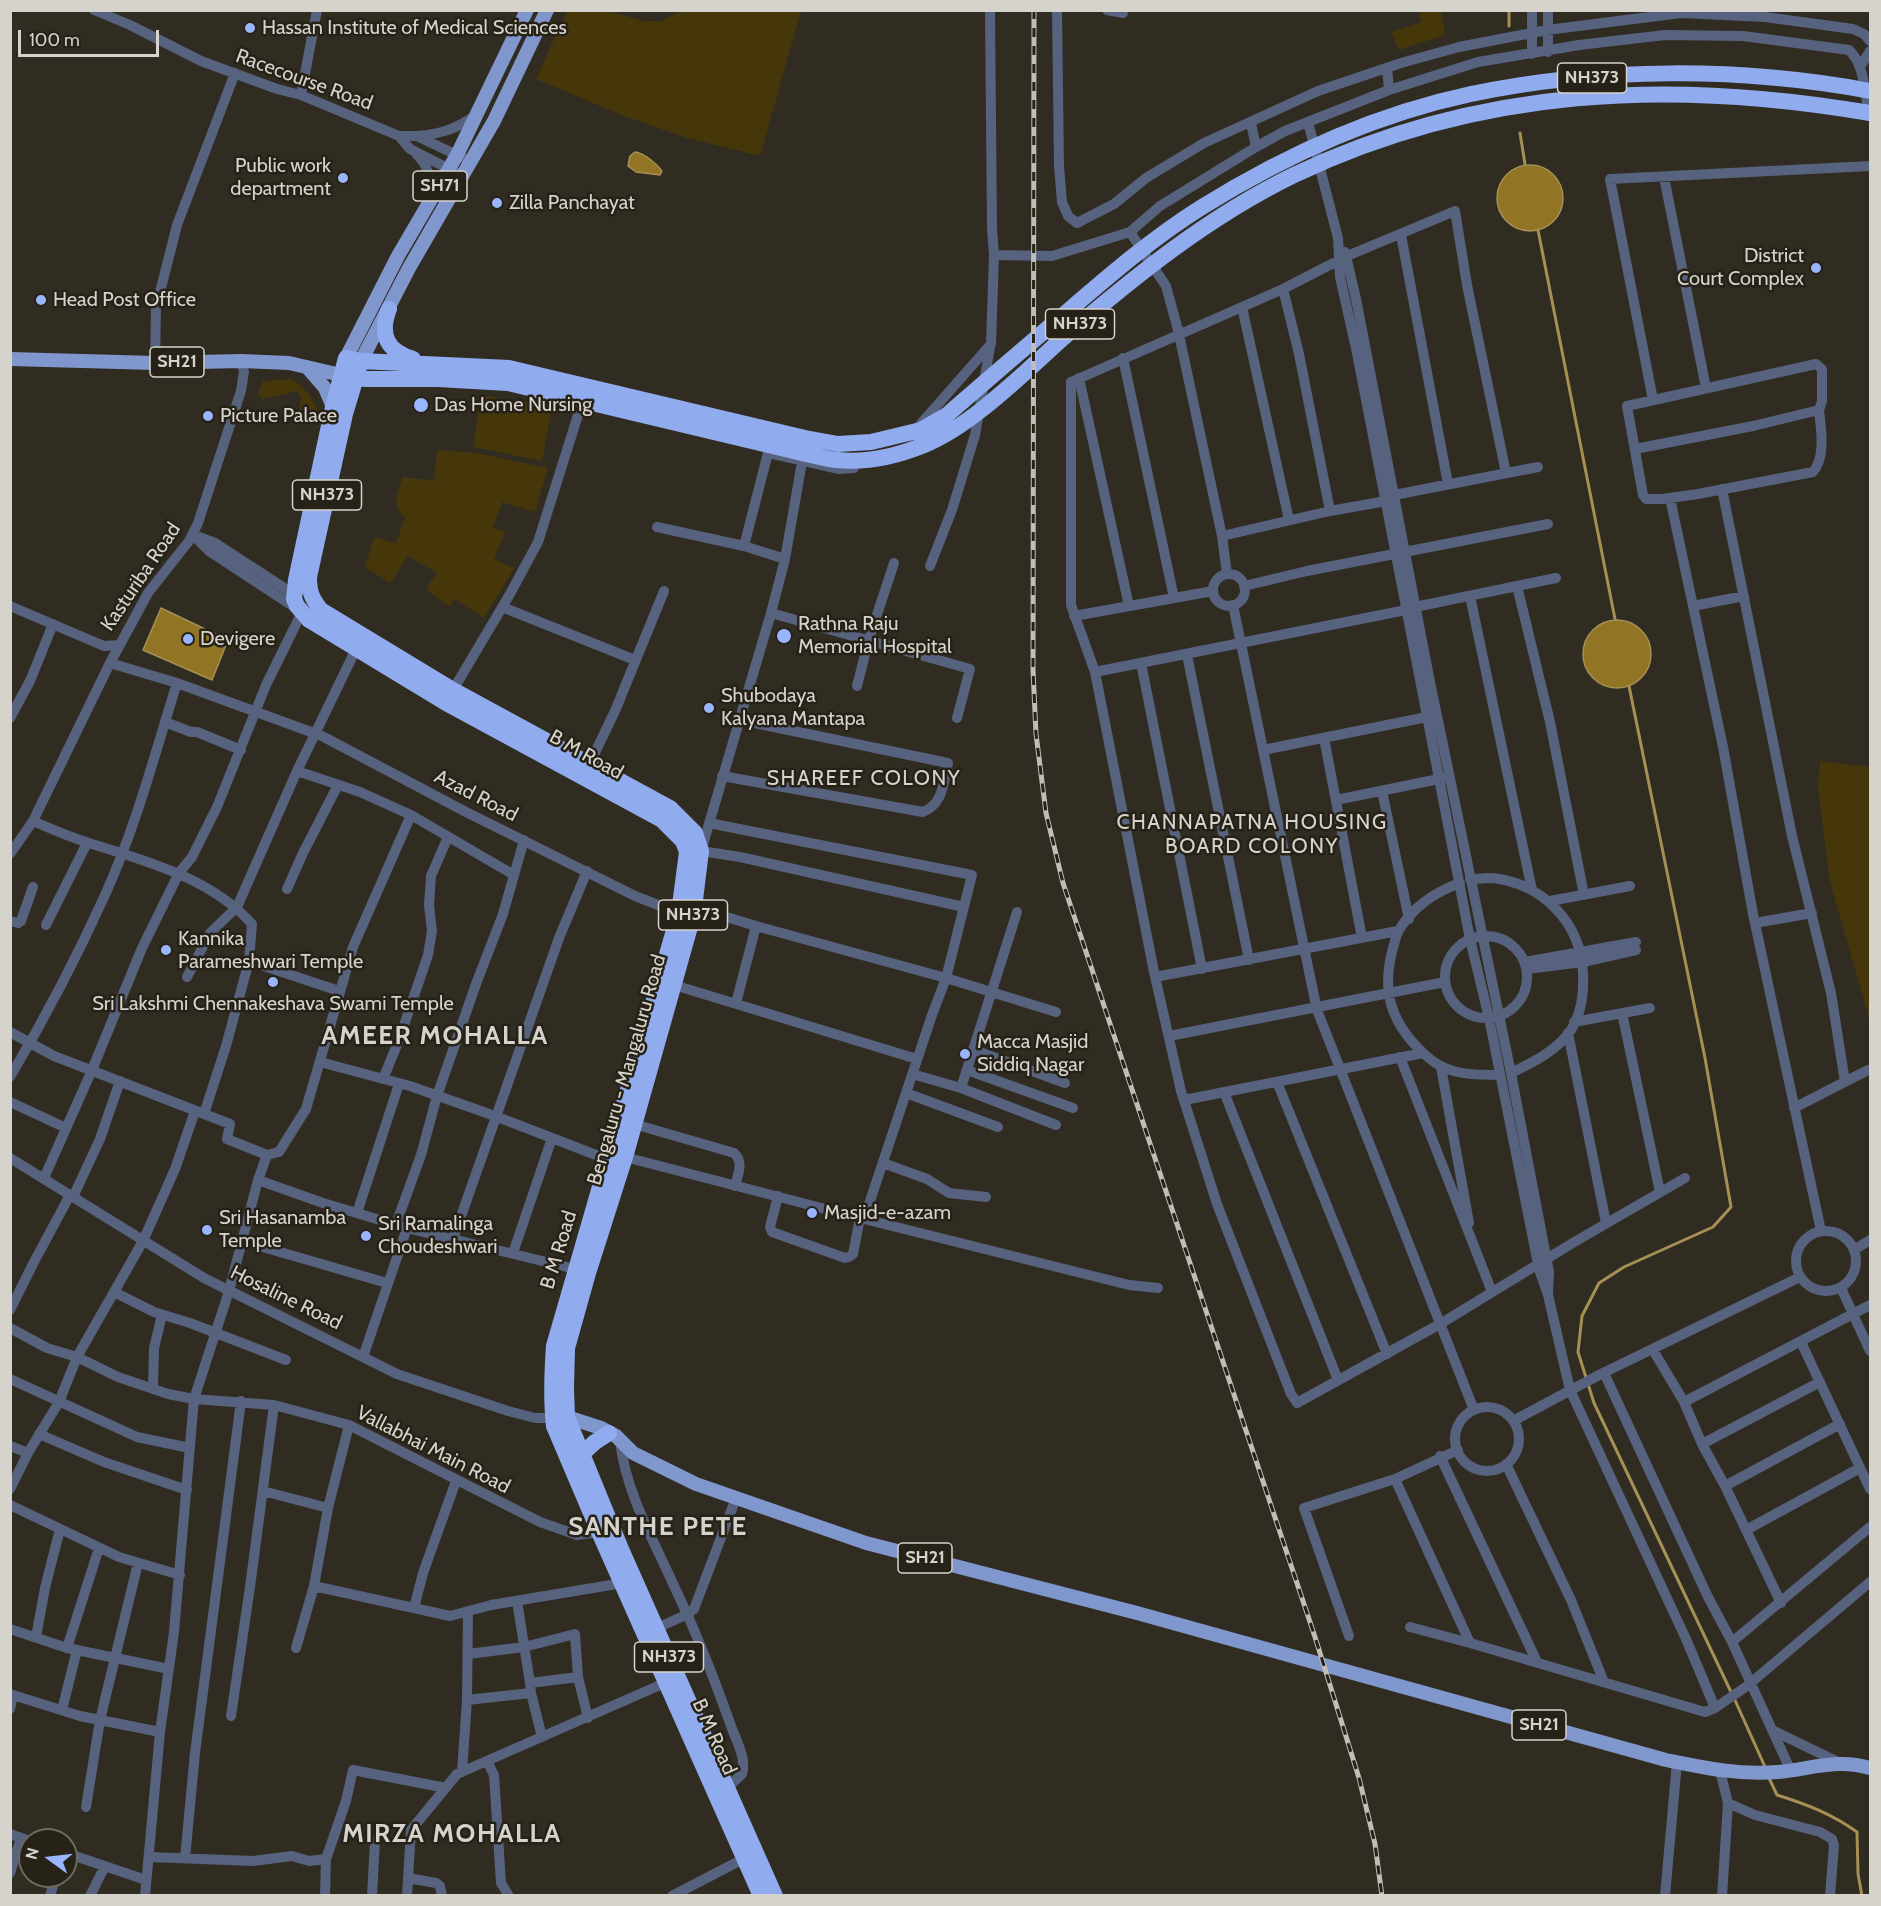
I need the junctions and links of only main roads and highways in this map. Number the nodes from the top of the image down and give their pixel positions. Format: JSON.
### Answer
{"nodes":[{"id":1,"x":527,"y":10,"type":"edge"},
{"id":2,"x":547,"y":10,"type":"edge"},
{"id":3,"x":1867,"y":85,"type":"edge"},
{"id":4,"x":1870,"y":113,"type":"edge"},
{"id":5,"x":389,"y":309,"type":"junction"},
{"id":6,"x":10,"y":359,"type":"edge"},
{"id":7,"x":354,"y":359,"type":"junction"},
{"id":8,"x":431,"y":363,"type":"junction"},
{"id":9,"x":306,"y":366,"type":"junction"},
{"id":10,"x":348,"y":377,"type":"junction"},
{"id":11,"x":333,"y":407,"type":"junction"},
{"id":12,"x":308,"y":611,"type":"junction"},
{"id":13,"x":643,"y":802,"type":"junction"},
{"id":14,"x":687,"y":910,"type":"junction"},
{"id":15,"x":617,"y":1158,"type":"junction"},
{"id":16,"x":560,"y":1417,"type":"junction"},
{"id":17,"x":615,"y":1437,"type":"junction"},
{"id":18,"x":582,"y":1454,"type":"junction"},
{"id":19,"x":1870,"y":1768,"type":"edge"},
{"id":20,"x":761,"y":1896,"type":"edge"},
{"id":21,"x":775,"y":1896,"type":"edge"}],
"edges":[{"from":1,"to":7,"type":"main road","number":"SH71"},
{"from":2,"to":5,"type":"main road","number":"SH71"},
{"from":3,"to":8,"type":"highway","number":"NH373"},
{"from":4,"to":10,"type":"highway","number":"NH373"},
{"from":5,"to":7,"type":"main road","number":"SH71"},
{"from":5,"to":8,"type":"highway"},
{"from":6,"to":9,"type":"main road","number":"SH21"},
{"from":7,"to":8,"type":"highway","number":"NH373"},
{"from":7,"to":10,"type":"highway","number":"SH71"},
{"from":9,"to":10,"type":"main road","number":"SH21"},
{"from":9,"to":11,"type":"main road"},
{"from":10,"to":11,"type":"highway","number":"NH373"},
{"from":10,"to":12,"type":"highway","number":"NH373"},
{"from":11,"to":12,"type":"highway","number":"NH373"},
{"from":12,"to":13,"type":"highway","name":"B M Road","number":"NH373"},
{"from":12,"to":13,"type":"highway","number":"NH373"},
{"from":13,"to":14,"type":"highway","name":"B M Road","number":"NH373"},
{"from":13,"to":14,"type":"highway","name":"Bengaluru - Mangaluru Road","number":"NH373"},
{"from":14,"to":15,"type":"highway","name":"B M Road","number":"NH373"},
{"from":14,"to":15,"type":"highway","name":"Bengaluru - Mangaluru Road","number":"NH373"},
{"from":15,"to":16,"type":"highway","name":"B M Road","number":"NH373"},
{"from":16,"to":17,"type":"main road","number":"SH21"},
{"from":16,"to":18,"type":"highway","number":"NH373"},
{"from":16,"to":20,"type":"highway","name":"B M Road","number":"NH373"},
{"from":17,"to":18,"type":"highway"},
{"from":17,"to":19,"type":"main road","number":"SH21"},
{"from":18,"to":21,"type":"highway","number":"NH373"}]}
